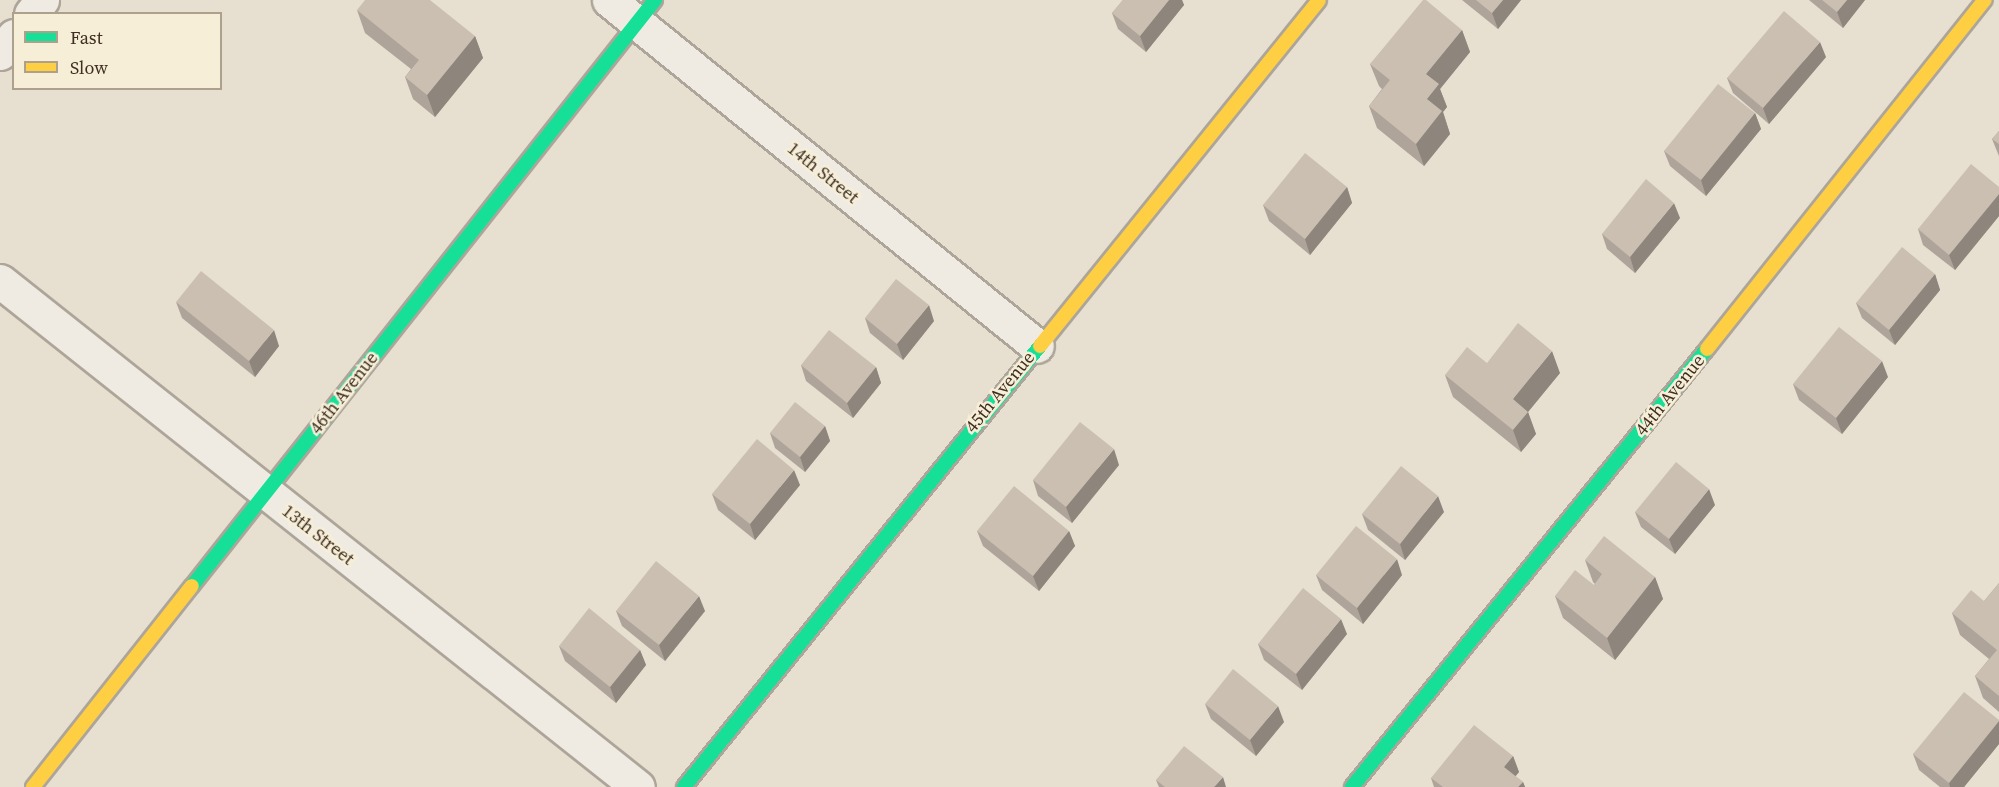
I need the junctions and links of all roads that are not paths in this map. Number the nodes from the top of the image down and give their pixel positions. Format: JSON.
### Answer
{"nodes":[{"id":1,"x":42,"y":0,"type":"edge"},
{"id":2,"x":609,"y":0,"type":"edge"},
{"id":3,"x":1319,"y":0,"type":"edge"},
{"id":4,"x":1985,"y":0,"type":"edge"},
{"id":5,"x":645,"y":11,"type":"edge"},
{"id":6,"x":1999,"y":11,"type":"edge"},
{"id":7,"x":33,"y":12,"type":"edge"},
{"id":8,"x":12,"y":38,"type":"edge"},
{"id":9,"x":0,"y":53,"type":"edge"},
{"id":10,"x":0,"y":281,"type":"edge"},
{"id":11,"x":1037,"y":346,"type":"junction"},
{"id":12,"x":265,"y":493,"type":"junction"},
{"id":13,"x":33,"y":787,"type":"edge"},
{"id":14,"x":638,"y":787,"type":"edge"},
{"id":15,"x":684,"y":787,"type":"edge"},
{"id":16,"x":1352,"y":787,"type":"edge"}],
"edges":[{"from":1,"to":7,"type":"street"},
{"from":2,"to":5,"type":"street","name":"14th Street"},
{"from":3,"to":11,"type":"street","name":"45th Avenue"},
{"from":4,"to":6,"type":"street"},
{"from":4,"to":16,"type":"street","name":"44th Avenue"},
{"from":5,"to":11,"type":"street","name":"14th Street"},
{"from":5,"to":12,"type":"street","name":"46th Avenue"},
{"from":8,"to":9,"type":"street"},
{"from":10,"to":12,"type":"street","name":"13th Street"},
{"from":11,"to":15,"type":"street","name":"45th Avenue"},
{"from":12,"to":13,"type":"street","name":"46th Avenue"},
{"from":12,"to":14,"type":"street","name":"13th Street"}]}
